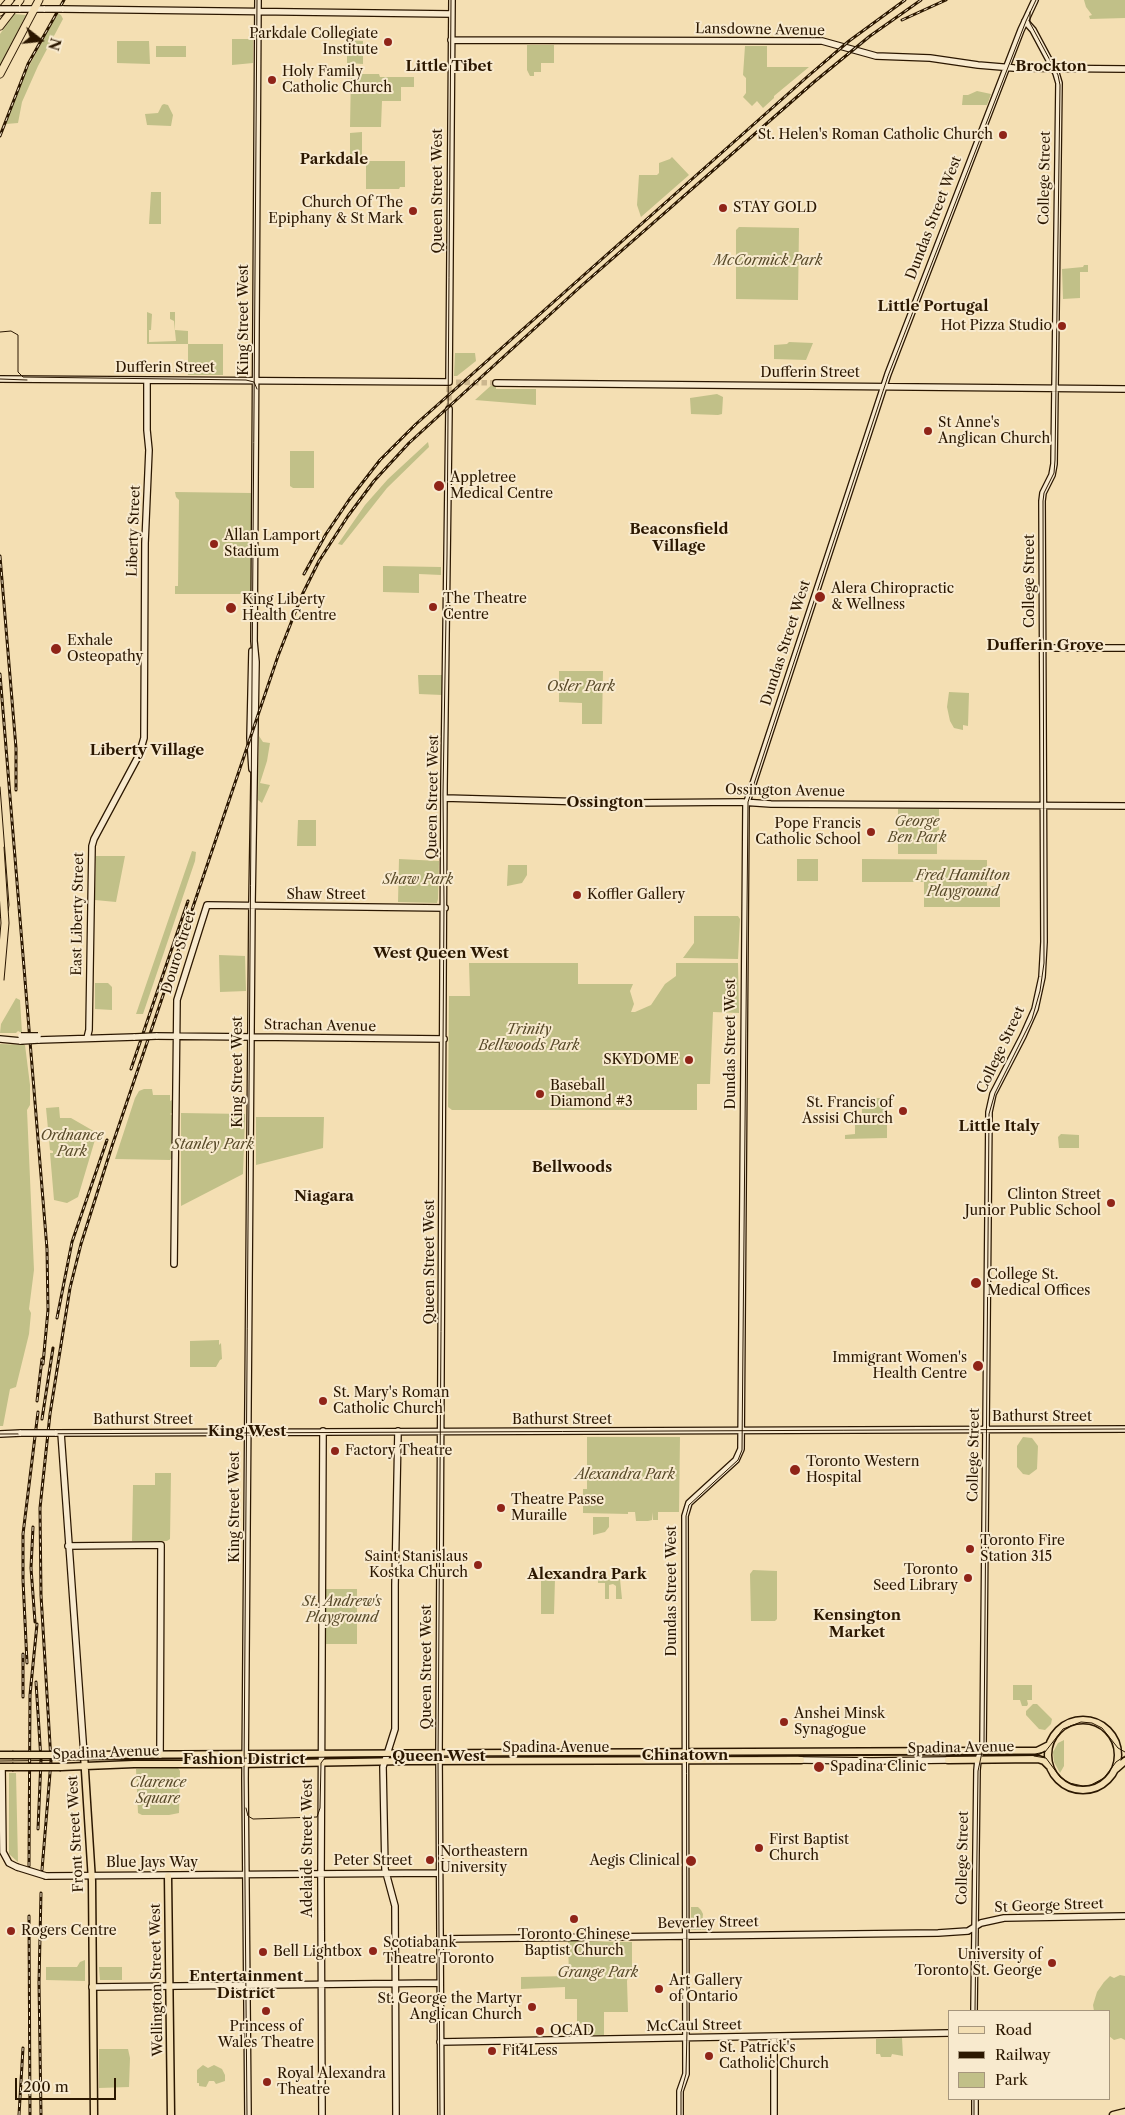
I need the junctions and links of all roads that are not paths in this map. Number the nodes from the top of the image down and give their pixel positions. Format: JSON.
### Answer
{"nodes":[{"id":1,"x":10,"y":0,"type":"edge"},
{"id":2,"x":20,"y":0,"type":"edge"},
{"id":3,"x":258,"y":0,"type":"edge"},
{"id":4,"x":452,"y":0,"type":"edge"},
{"id":5,"x":1035,"y":0,"type":"edge"},
{"id":6,"x":39,"y":3,"type":"edge"},
{"id":7,"x":0,"y":10,"type":"edge"},
{"id":8,"x":258,"y":12,"type":"junction"},
{"id":9,"x":451,"y":14,"type":"junction"},
{"id":10,"x":1025,"y":21,"type":"junction"},
{"id":11,"x":0,"y":26,"type":"edge"},
{"id":12,"x":451,"y":40,"type":"junction"},
{"id":13,"x":1007,"y":68,"type":"junction"},
{"id":14,"x":1054,"y":68,"type":"junction"},
{"id":15,"x":1125,"y":69,"type":"edge"},
{"id":16,"x":0,"y":74,"type":"edge"},
{"id":17,"x":0,"y":379,"type":"edge"},
{"id":18,"x":147,"y":380,"type":"junction"},
{"id":19,"x":256,"y":381,"type":"junction"},
{"id":20,"x":449,"y":382,"type":"joint"},
{"id":21,"x":496,"y":383,"type":"tunnel mouth"},
{"id":22,"x":884,"y":386,"type":"junction"},
{"id":23,"x":1055,"y":388,"type":"junction"},
{"id":24,"x":1125,"y":389,"type":"edge"},
{"id":25,"x":449,"y":409,"type":"tunnel mouth"},
{"id":26,"x":1043,"y":648,"type":"junction"},
{"id":27,"x":1125,"y":648,"type":"edge"},
{"id":28,"x":144,"y":682,"type":"joint"},
{"id":29,"x":444,"y":798,"type":"junction"},
{"id":30,"x":747,"y":803,"type":"junction"},
{"id":31,"x":1044,"y":806,"type":"junction"},
{"id":32,"x":1125,"y":806,"type":"edge"},
{"id":33,"x":0,"y":847,"type":"edge"},
{"id":34,"x":207,"y":905,"type":"joint"},
{"id":35,"x":252,"y":907,"type":"junction"},
{"id":36,"x":445,"y":908,"type":"junction"},
{"id":37,"x":0,"y":980,"type":"edge"},
{"id":38,"x":176,"y":1036,"type":"junction"},
{"id":39,"x":251,"y":1037,"type":"junction"},
{"id":40,"x":87,"y":1038,"type":"junction"},
{"id":41,"x":1,"y":1039,"type":"edge"},
{"id":42,"x":444,"y":1039,"type":"junction"},
{"id":43,"x":174,"y":1264,"type":"dead end"},
{"id":44,"x":1125,"y":1429,"type":"edge"},
{"id":45,"x":986,"y":1430,"type":"junction"},
{"id":46,"x":398,"y":1431,"type":"junction"},
{"id":47,"x":741,"y":1431,"type":"junction"},
{"id":48,"x":248,"y":1432,"type":"junction"},
{"id":49,"x":323,"y":1432,"type":"junction"},
{"id":50,"x":441,"y":1432,"type":"junction"},
{"id":51,"x":58,"y":1433,"type":"junction"},
{"id":52,"x":0,"y":1434,"type":"edge"},
{"id":53,"x":68,"y":1546,"type":"junction"},
{"id":54,"x":1116,"y":1744,"type":"junction"},
{"id":55,"x":1049,"y":1745,"type":"junction"},
{"id":56,"x":1125,"y":1749,"type":"edge"},
{"id":57,"x":981,"y":1751,"type":"junction"},
{"id":58,"x":439,"y":1752,"type":"junction"},
{"id":59,"x":685,"y":1752,"type":"junction"},
{"id":60,"x":321,"y":1753,"type":"junction"},
{"id":61,"x":387,"y":1753,"type":"junction"},
{"id":62,"x":245,"y":1754,"type":"junction"},
{"id":63,"x":0,"y":1755,"type":"edge"},
{"id":64,"x":84,"y":1755,"type":"junction"},
{"id":65,"x":160,"y":1755,"type":"junction"},
{"id":66,"x":686,"y":1760,"type":"junction"},
{"id":67,"x":801,"y":1760,"type":"joint"},
{"id":68,"x":948,"y":1760,"type":"joint"},
{"id":69,"x":978,"y":1760,"type":"junction"},
{"id":70,"x":439,"y":1761,"type":"junction"},
{"id":71,"x":1125,"y":1761,"type":"edge"},
{"id":72,"x":321,"y":1762,"type":"junction"},
{"id":73,"x":384,"y":1762,"type":"junction"},
{"id":74,"x":245,"y":1764,"type":"junction"},
{"id":75,"x":86,"y":1766,"type":"junction"},
{"id":76,"x":1,"y":1767,"type":"edge"},
{"id":77,"x":1050,"y":1767,"type":"junction"},
{"id":78,"x":1115,"y":1770,"type":"junction"},
{"id":79,"x":386,"y":1873,"type":"junction"},
{"id":80,"x":440,"y":1873,"type":"junction"},
{"id":81,"x":321,"y":1874,"type":"junction"},
{"id":82,"x":246,"y":1875,"type":"junction"},
{"id":83,"x":92,"y":1876,"type":"junction"},
{"id":84,"x":168,"y":1876,"type":"junction"},
{"id":85,"x":1125,"y":1916,"type":"edge"},
{"id":86,"x":975,"y":1927,"type":"junction"},
{"id":87,"x":686,"y":1936,"type":"junction"},
{"id":88,"x":440,"y":1938,"type":"junction"},
{"id":89,"x":395,"y":1983,"type":"junction"},
{"id":90,"x":440,"y":1983,"type":"junction"},
{"id":91,"x":321,"y":1984,"type":"junction"},
{"id":92,"x":247,"y":1985,"type":"junction"},
{"id":93,"x":170,"y":1986,"type":"junction"},
{"id":94,"x":92,"y":1987,"type":"junction"},
{"id":95,"x":974,"y":2010,"type":"edge"},
{"id":96,"x":948,"y":2033,"type":"edge"},
{"id":97,"x":774,"y":2037,"type":"junction"},
{"id":98,"x":685,"y":2038,"type":"junction"},
{"id":99,"x":440,"y":2042,"type":"junction"},
{"id":100,"x":975,"y":2100,"type":"edge"},
{"id":101,"x":1125,"y":2112,"type":"edge"},
{"id":102,"x":94,"y":2115,"type":"edge"},
{"id":103,"x":171,"y":2115,"type":"edge"},
{"id":104,"x":248,"y":2115,"type":"edge"},
{"id":105,"x":322,"y":2115,"type":"edge"},
{"id":106,"x":396,"y":2115,"type":"edge"},
{"id":107,"x":441,"y":2115,"type":"edge"},
{"id":108,"x":680,"y":2115,"type":"edge"},
{"id":109,"x":774,"y":2115,"type":"edge"},
{"id":110,"x":975,"y":2115,"type":"edge"},
{"id":111,"x":1112,"y":2115,"type":"edge"}],
"edges":[{"from":1,"to":7,"type":"highway"},
{"from":2,"to":11,"type":"highway"},
{"from":3,"to":8,"type":"main road","name":"King Street West"},
{"from":4,"to":9,"type":"main road","name":"Queen Street West"},
{"from":5,"to":10,"type":"main road","name":"Dundas Street West"},
{"from":6,"to":7,"type":"main road","bridge":true},
{"from":6,"to":8,"type":"main road","bridge":true},
{"from":6,"to":16,"type":"highway"},
{"from":8,"to":9,"type":"main road"},
{"from":8,"to":19,"type":"main road","name":"King Street West"},
{"from":9,"to":12,"type":"main road","name":"Queen Street West"},
{"from":10,"to":13,"type":"main road","name":"Dundas Street West"},
{"from":10,"to":14,"type":"main road","name":"College Street"},
{"from":12,"to":13,"type":"main road","name":"Lansdowne Avenue"},
{"from":12,"to":20,"type":"main road","name":"Queen Street West"},
{"from":13,"to":14,"type":"main road","name":"Lansdowne Avenue"},
{"from":13,"to":22,"type":"main road","name":"Dundas Street West"},
{"from":14,"to":15,"type":"main road","name":"Lansdowne Avenue"},
{"from":14,"to":23,"type":"main road","name":"College Street"},
{"from":17,"to":18,"type":"main road","name":"Dufferin Street"},
{"from":18,"to":19,"type":"main road","name":"Dufferin Street"},
{"from":18,"to":28,"type":"main road","name":"Liberty Street"},
{"from":19,"to":20,"type":"main road","name":"Dufferin Street"},
{"from":19,"to":35,"type":"main road","name":"King Street West"},
{"from":21,"to":22,"type":"main road","name":"Dufferin Street"},
{"from":22,"to":23,"type":"main road","name":"Dufferin Street"},
{"from":22,"to":30,"type":"main road","name":"Dundas Street West"},
{"from":23,"to":24,"type":"main road","name":"Dufferin Street"},
{"from":23,"to":26,"type":"main road","name":"College Street"},
{"from":25,"to":29,"type":"main road","name":"Queen Street West"},
{"from":26,"to":27,"type":"main road"},
{"from":26,"to":31,"type":"main road","name":"College Street"},
{"from":28,"to":40,"type":"main road","name":"East Liberty Street"},
{"from":29,"to":30,"type":"main road","name":"Ossington Avenue"},
{"from":29,"to":36,"type":"main road","name":"Queen Street West"},
{"from":30,"to":31,"type":"main road","name":"Ossington Avenue"},
{"from":30,"to":47,"type":"main road","name":"Dundas Street West"},
{"from":31,"to":32,"type":"main road","name":"Ossington Avenue"},
{"from":31,"to":45,"type":"main road","name":"College Street"},
{"from":33,"to":37,"type":"highway","bridge":true},
{"from":34,"to":35,"type":"main road","name":"Shaw Street"},
{"from":34,"to":38,"type":"main road","name":"Douro Street"},
{"from":35,"to":36,"type":"main road","name":"Shaw Street"},
{"from":35,"to":39,"type":"main road","name":"King Street West"},
{"from":36,"to":42,"type":"main road","name":"Queen Street West"},
{"from":38,"to":39,"type":"main road","name":"Strachan Avenue"},
{"from":38,"to":40,"type":"main road","name":"Strachan Avenue","bridge":true},
{"from":38,"to":43,"type":"main road"},
{"from":39,"to":42,"type":"main road","name":"Strachan Avenue"},
{"from":39,"to":48,"type":"main road","name":"King Street West"},
{"from":40,"to":41,"type":"main road","name":"Strachan Avenue","bridge":true},
{"from":42,"to":50,"type":"main road","name":"Queen Street West"},
{"from":44,"to":45,"type":"main road","name":"Bathurst Street"},
{"from":45,"to":47,"type":"main road","name":"Bathurst Street"},
{"from":45,"to":57,"type":"main road","name":"College Street"},
{"from":46,"to":49,"type":"main road","name":"Bathurst Street"},
{"from":46,"to":50,"type":"main road","name":"Bathurst Street"},
{"from":46,"to":61,"type":"main road"},
{"from":47,"to":50,"type":"main road","name":"Bathurst Street"},
{"from":47,"to":59,"type":"main road","name":"Dundas Street West"},
{"from":48,"to":49,"type":"main road","name":"Bathurst Street"},
{"from":48,"to":51,"type":"main road","name":"Bathurst Street"},
{"from":48,"to":62,"type":"main road","name":"King Street West"},
{"from":49,"to":60,"type":"main road","name":"Adelaide Street West"},
{"from":50,"to":58,"type":"main road","name":"Queen Street West"},
{"from":51,"to":52,"type":"main road","name":"Bathurst Street","bridge":true},
{"from":51,"to":53,"type":"main road","name":"Front Street West"},
{"from":53,"to":64,"type":"main road","name":"Front Street West"},
{"from":53,"to":65,"type":"main road"},
{"from":54,"to":55,"type":"main road"},
{"from":54,"to":56,"type":"main road"},
{"from":54,"to":78,"type":"main road"},
{"from":55,"to":57,"type":"main road","name":"Spadina Avenue"},
{"from":55,"to":77,"type":"main road"},
{"from":57,"to":59,"type":"main road","name":"Spadina Avenue"},
{"from":57,"to":69,"type":"main road","name":"College Street"},
{"from":58,"to":59,"type":"main road","name":"Spadina Avenue"},
{"from":58,"to":61,"type":"main road","name":"Spadina Avenue"},
{"from":58,"to":70,"type":"main road","name":"Queen Street West"},
{"from":59,"to":66,"type":"main road","name":"Dundas Street West"},
{"from":60,"to":61,"type":"main road","name":"Spadina Avenue"},
{"from":60,"to":62,"type":"main road","name":"Spadina Avenue"},
{"from":60,"to":72,"type":"main road","name":"Adelaide Street West"},
{"from":61,"to":73,"type":"main road"},
{"from":62,"to":65,"type":"main road","name":"Spadina Avenue"},
{"from":62,"to":74,"type":"main road","name":"King Street West"},
{"from":63,"to":64,"type":"main road","name":"Spadina Avenue","bridge":true},
{"from":64,"to":65,"type":"main road","name":"Spadina Avenue"},
{"from":64,"to":75,"type":"main road","name":"Front Street West"},
{"from":66,"to":67,"type":"main road","name":"Spadina Avenue"},
{"from":66,"to":70,"type":"main road","name":"Spadina Avenue"},
{"from":66,"to":87,"type":"main road","name":"Dundas Street West"},
{"from":67,"to":68,"type":"main road","name":"Spadina Avenue"},
{"from":68,"to":69,"type":"main road","name":"Spadina Avenue"},
{"from":69,"to":77,"type":"main road","name":"Spadina Avenue"},
{"from":69,"to":86,"type":"main road","name":"College Street"},
{"from":70,"to":73,"type":"main road","name":"Spadina Avenue"},
{"from":70,"to":80,"type":"main road","name":"Queen Street West"},
{"from":71,"to":78,"type":"main road"},
{"from":72,"to":73,"type":"main road","name":"Spadina Avenue"},
{"from":72,"to":74,"type":"main road","name":"Spadina Avenue"},
{"from":72,"to":81,"type":"main road","name":"Adelaide Street West"},
{"from":73,"to":79,"type":"main road"},
{"from":74,"to":75,"type":"main road","name":"Spadina Avenue"},
{"from":74,"to":82,"type":"main road","name":"King Street West"},
{"from":75,"to":76,"type":"main road","name":"Spadina Avenue","bridge":true},
{"from":75,"to":83,"type":"main road","name":"Front Street West"},
{"from":76,"to":83,"type":"main road","name":"Blue Jays Way","bridge":true},
{"from":77,"to":78,"type":"main road"},
{"from":79,"to":80,"type":"main road","name":"Peter Street"},
{"from":79,"to":81,"type":"main road","name":"Peter Street"},
{"from":79,"to":89,"type":"main road"},
{"from":80,"to":88,"type":"main road","name":"Queen Street West"},
{"from":81,"to":82,"type":"main road","name":"Peter Street"},
{"from":81,"to":91,"type":"main road","name":"Adelaide Street West"},
{"from":82,"to":84,"type":"main road","name":"Blue Jays Way"},
{"from":82,"to":92,"type":"main road","name":"King Street West"},
{"from":83,"to":84,"type":"main road","name":"Blue Jays Way"},
{"from":83,"to":94,"type":"main road","name":"Front Street West"},
{"from":84,"to":93,"type":"main road","name":"Wellington Street West"},
{"from":85,"to":86,"type":"main road","name":"St George Street"},
{"from":86,"to":87,"type":"main road","name":"Beverley Street"},
{"from":86,"to":95,"type":"main road","name":"College Street"},
{"from":87,"to":88,"type":"main road","name":"Beverley Street"},
{"from":87,"to":98,"type":"main road","name":"Dundas Street West"},
{"from":88,"to":90,"type":"main road","name":"Queen Street West"},
{"from":89,"to":90,"type":"main road"},
{"from":89,"to":91,"type":"main road"},
{"from":89,"to":106,"type":"main road"},
{"from":90,"to":99,"type":"main road","name":"Queen Street West"},
{"from":91,"to":92,"type":"main road"},
{"from":91,"to":105,"type":"main road","name":"Adelaide Street West"},
{"from":92,"to":93,"type":"main road"},
{"from":92,"to":104,"type":"main road","name":"King Street West"},
{"from":93,"to":94,"type":"main road"},
{"from":93,"to":103,"type":"main road","name":"Wellington Street West"},
{"from":94,"to":102,"type":"main road","name":"Front Street West"},
{"from":96,"to":97,"type":"main road","name":"McCaul Street"},
{"from":97,"to":98,"type":"main road","name":"McCaul Street"},
{"from":97,"to":109,"type":"main road"},
{"from":98,"to":99,"type":"main road","name":"McCaul Street"},
{"from":98,"to":108,"type":"main road","name":"Dundas Street West"},
{"from":99,"to":107,"type":"main road","name":"Queen Street West"},
{"from":100,"to":110,"type":"main road"},
{"from":101,"to":111,"type":"main road"}]}
